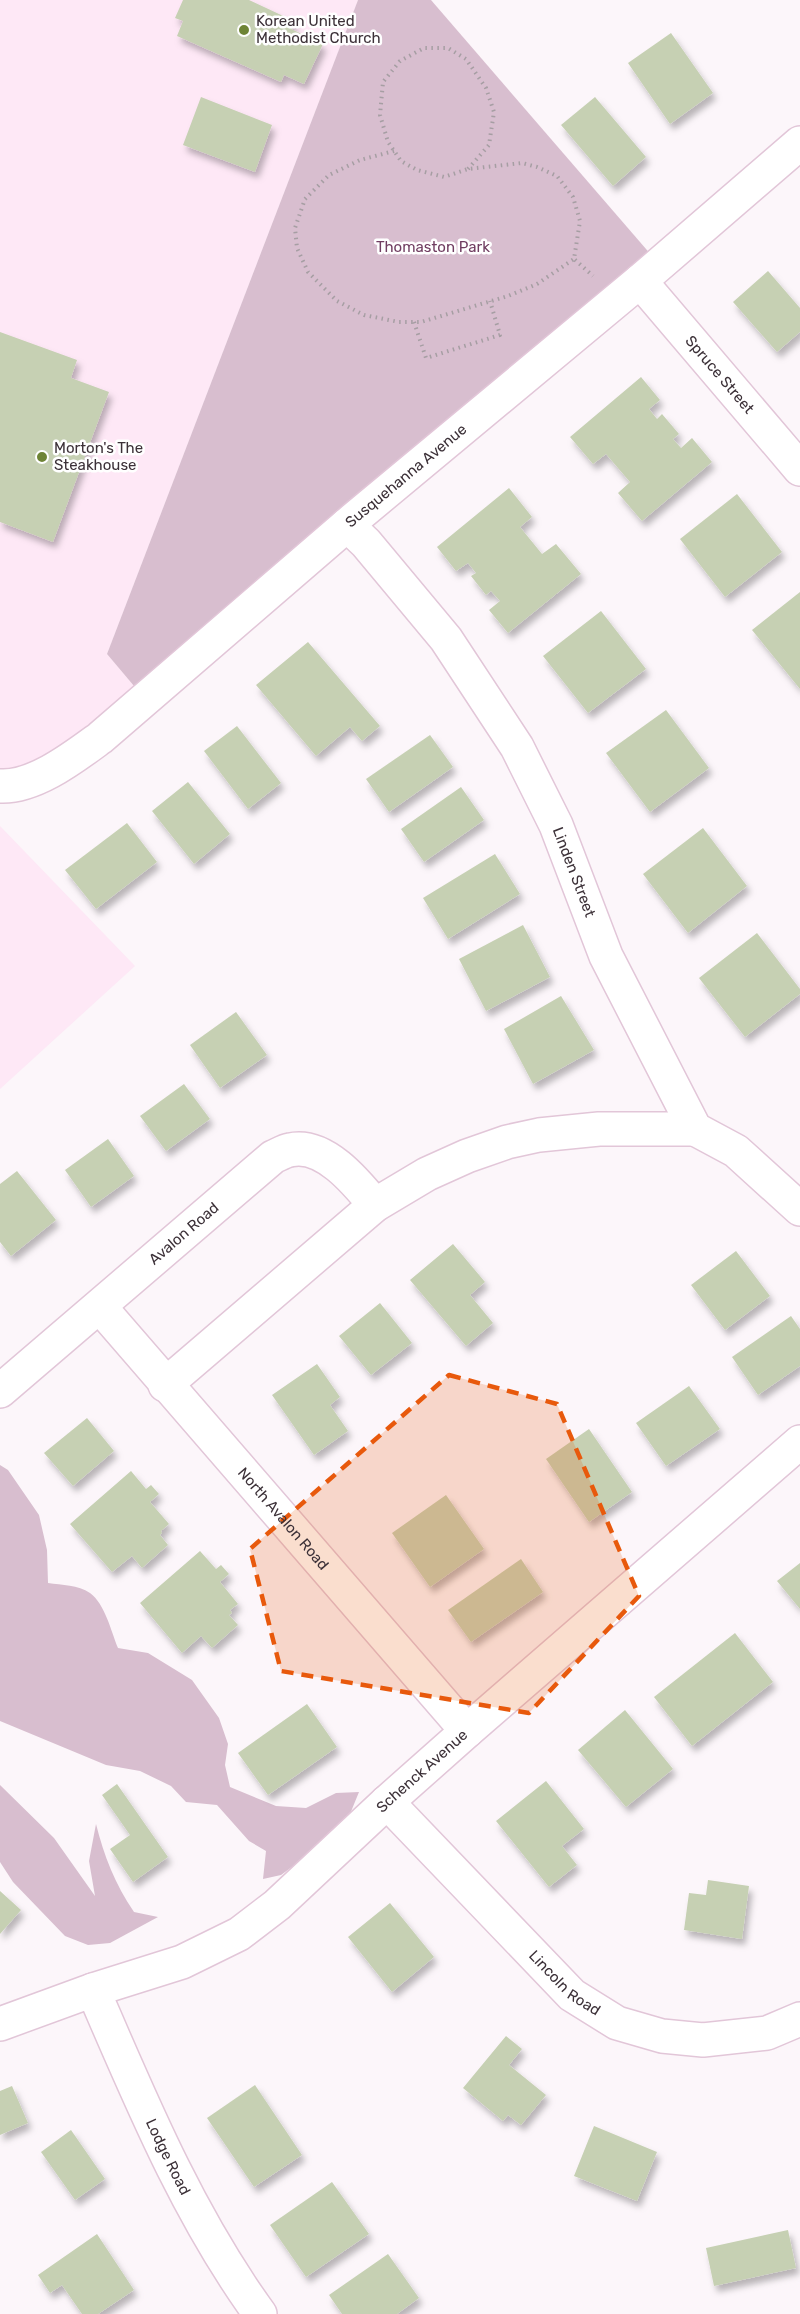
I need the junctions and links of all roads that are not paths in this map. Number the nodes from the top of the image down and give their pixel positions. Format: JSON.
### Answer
{"nodes":[{"id":1,"x":800,"y":142,"type":"edge"},
{"id":2,"x":629,"y":290,"type":"junction"},
{"id":3,"x":800,"y":469,"type":"edge"},
{"id":4,"x":347,"y":525,"type":"junction"},
{"id":5,"x":0,"y":786,"type":"edge"},
{"id":6,"x":694,"y":1129,"type":"junction"},
{"id":7,"x":375,"y":1205,"type":"junction"},
{"id":8,"x":800,"y":1209,"type":"edge"},
{"id":9,"x":100,"y":1307,"type":"junction"},
{"id":10,"x":165,"y":1385,"type":"junction"},
{"id":11,"x":0,"y":1391,"type":"edge"},
{"id":12,"x":800,"y":1442,"type":"edge"},
{"id":13,"x":467,"y":1731,"type":"junction"},
{"id":14,"x":387,"y":1802,"type":"junction"},
{"id":15,"x":93,"y":1990,"type":"junction"},
{"id":16,"x":800,"y":2019,"type":"edge"},
{"id":17,"x":0,"y":2024,"type":"edge"},
{"id":18,"x":260,"y":2314,"type":"edge"}],
"edges":[{"from":1,"to":2,"type":"street","name":"Susquehanna Avenue"},
{"from":2,"to":3,"type":"street","name":"Spruce Street"},
{"from":2,"to":4,"type":"street","name":"Susquehanna Avenue"},
{"from":4,"to":5,"type":"street","name":"Susquehanna Avenue"},
{"from":4,"to":6,"type":"street","name":"Linden Street"},
{"from":6,"to":7,"type":"street"},
{"from":6,"to":8,"type":"street"},
{"from":7,"to":9,"type":"street","name":"Avalon Road"},
{"from":7,"to":10,"type":"street"},
{"from":9,"to":10,"type":"street","name":"North Avalon Road"},
{"from":9,"to":11,"type":"street","name":"Avalon Road"},
{"from":10,"to":13,"type":"street","name":"North Avalon Road"},
{"from":12,"to":13,"type":"street","name":"Schenck Avenue"},
{"from":13,"to":14,"type":"street","name":"Schenck Avenue"},
{"from":14,"to":15,"type":"street","name":"Schenck Avenue"},
{"from":14,"to":16,"type":"street","name":"Lincoln Road"},
{"from":15,"to":17,"type":"street","name":"Schenck Avenue"},
{"from":15,"to":18,"type":"street","name":"Lodge Road"}]}
